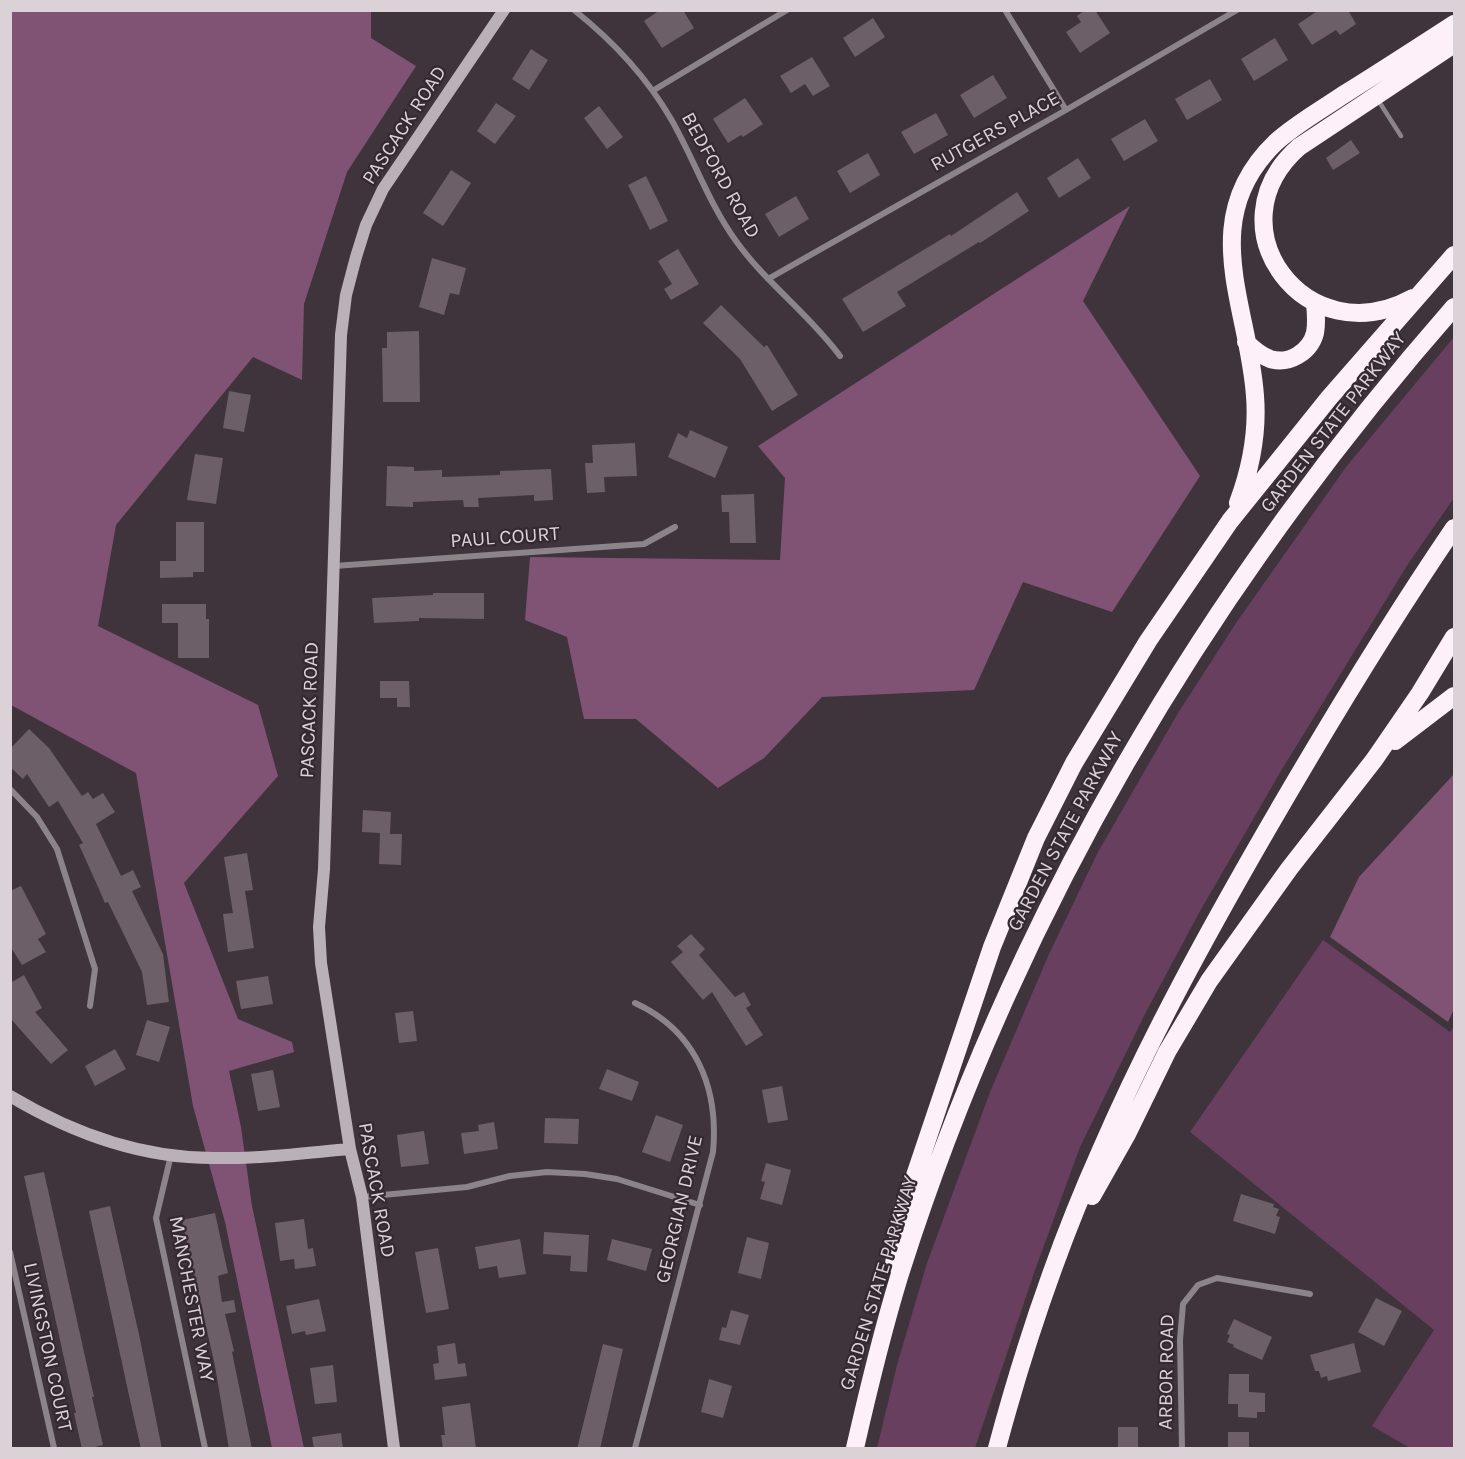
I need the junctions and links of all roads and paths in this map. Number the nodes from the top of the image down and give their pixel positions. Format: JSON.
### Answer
{"nodes":[{"id":1,"x":504,"y":10,"type":"edge"},
{"id":2,"x":574,"y":10,"type":"edge"},
{"id":3,"x":787,"y":10,"type":"edge"},
{"id":4,"x":1005,"y":10,"type":"edge"},
{"id":5,"x":1237,"y":10,"type":"edge"},
{"id":6,"x":1455,"y":24,"type":"edge"},
{"id":7,"x":1455,"y":44,"type":"edge"},
{"id":8,"x":654,"y":90,"type":"junction"},
{"id":9,"x":1375,"y":95,"type":"junction"},
{"id":10,"x":1066,"y":110,"type":"junction"},
{"id":11,"x":1401,"y":136,"type":"dead end"},
{"id":12,"x":1455,"y":255,"type":"edge"},
{"id":13,"x":768,"y":279,"type":"junction"},
{"id":14,"x":1420,"y":294,"type":"junction"},
{"id":15,"x":1315,"y":303,"type":"junction"},
{"id":16,"x":1455,"y":307,"type":"edge"},
{"id":17,"x":1246,"y":342,"type":"junction"},
{"id":18,"x":840,"y":356,"type":"dead end"},
{"id":19,"x":1230,"y":521,"type":"junction"},
{"id":20,"x":675,"y":527,"type":"dead end"},
{"id":21,"x":1455,"y":528,"type":"edge"},
{"id":22,"x":333,"y":566,"type":"junction"},
{"id":23,"x":1455,"y":637,"type":"edge"},
{"id":24,"x":1455,"y":696,"type":"edge"},
{"id":25,"x":1374,"y":760,"type":"junction"},
{"id":26,"x":10,"y":789,"type":"edge"},
{"id":27,"x":635,"y":1003,"type":"dead end"},
{"id":28,"x":90,"y":1006,"type":"dead end"},
{"id":29,"x":11,"y":1097,"type":"edge"},
{"id":30,"x":350,"y":1149,"type":"junction"},
{"id":31,"x":171,"y":1155,"type":"junction"},
{"id":32,"x":362,"y":1197,"type":"junction"},
{"id":33,"x":700,"y":1205,"type":"junction"},
{"id":34,"x":10,"y":1252,"type":"edge"},
{"id":35,"x":1057,"y":1258,"type":"junction"},
{"id":36,"x":1310,"y":1294,"type":"dead end"},
{"id":37,"x":883,"y":1334,"type":"junction"},
{"id":38,"x":54,"y":1449,"type":"edge"},
{"id":39,"x":205,"y":1449,"type":"edge"},
{"id":40,"x":394,"y":1449,"type":"edge"},
{"id":41,"x":635,"y":1449,"type":"edge"},
{"id":42,"x":855,"y":1449,"type":"edge"},
{"id":43,"x":997,"y":1449,"type":"edge"},
{"id":44,"x":1182,"y":1449,"type":"edge"}],
"edges":[{"from":1,"to":22,"type":"street","name":"PASCACK ROAD"},
{"from":2,"to":8,"type":"street","name":"BEDFORD ROAD"},
{"from":3,"to":8,"type":"street"},
{"from":4,"to":10,"type":"street"},
{"from":5,"to":10,"type":"street","name":"RUTGERS PLACE"},
{"from":6,"to":17,"type":"highway"},
{"from":7,"to":9,"type":"highway"},
{"from":8,"to":13,"type":"street","name":"BEDFORD ROAD"},
{"from":9,"to":11,"type":"lane"},
{"from":9,"to":15,"type":"highway"},
{"from":10,"to":13,"type":"street","name":"RUTGERS PLACE"},
{"from":12,"to":14,"type":"highway"},
{"from":13,"to":18,"type":"street","name":"BEDFORD ROAD"},
{"from":14,"to":15,"type":"highway"},
{"from":14,"to":19,"type":"highway"},
{"from":15,"to":17,"type":"highway"},
{"from":16,"to":37,"type":"highway","name":"GARDEN STATE PARKWAY"},
{"from":17,"to":19,"type":"highway"},
{"from":19,"to":37,"type":"highway"},
{"from":20,"to":22,"type":"street","name":"PAUL COURT"},
{"from":21,"to":35,"type":"highway"},
{"from":22,"to":30,"type":"street","name":"PASCACK ROAD"},
{"from":23,"to":25,"type":"highway"},
{"from":24,"to":25,"type":"highway"},
{"from":25,"to":35,"type":"highway"},
{"from":26,"to":28,"type":"street"},
{"from":27,"to":33,"type":"street","name":"GEORGIAN DRIVE"},
{"from":29,"to":31,"type":"street"},
{"from":30,"to":31,"type":"street"},
{"from":30,"to":32,"type":"street","name":"PASCACK ROAD"},
{"from":31,"to":39,"type":"street","name":"MANCHESTER WAY"},
{"from":32,"to":33,"type":"street"},
{"from":32,"to":40,"type":"street","name":"PASCACK ROAD"},
{"from":33,"to":41,"type":"street","name":"GEORGIAN DRIVE"},
{"from":34,"to":38,"type":"street","name":"LIVINGSTON COURT"},
{"from":35,"to":43,"type":"highway"},
{"from":36,"to":44,"type":"street","name":"ARBOR ROAD"},
{"from":37,"to":42,"type":"highway","name":"GARDEN STATE PARKWAY"}]}
